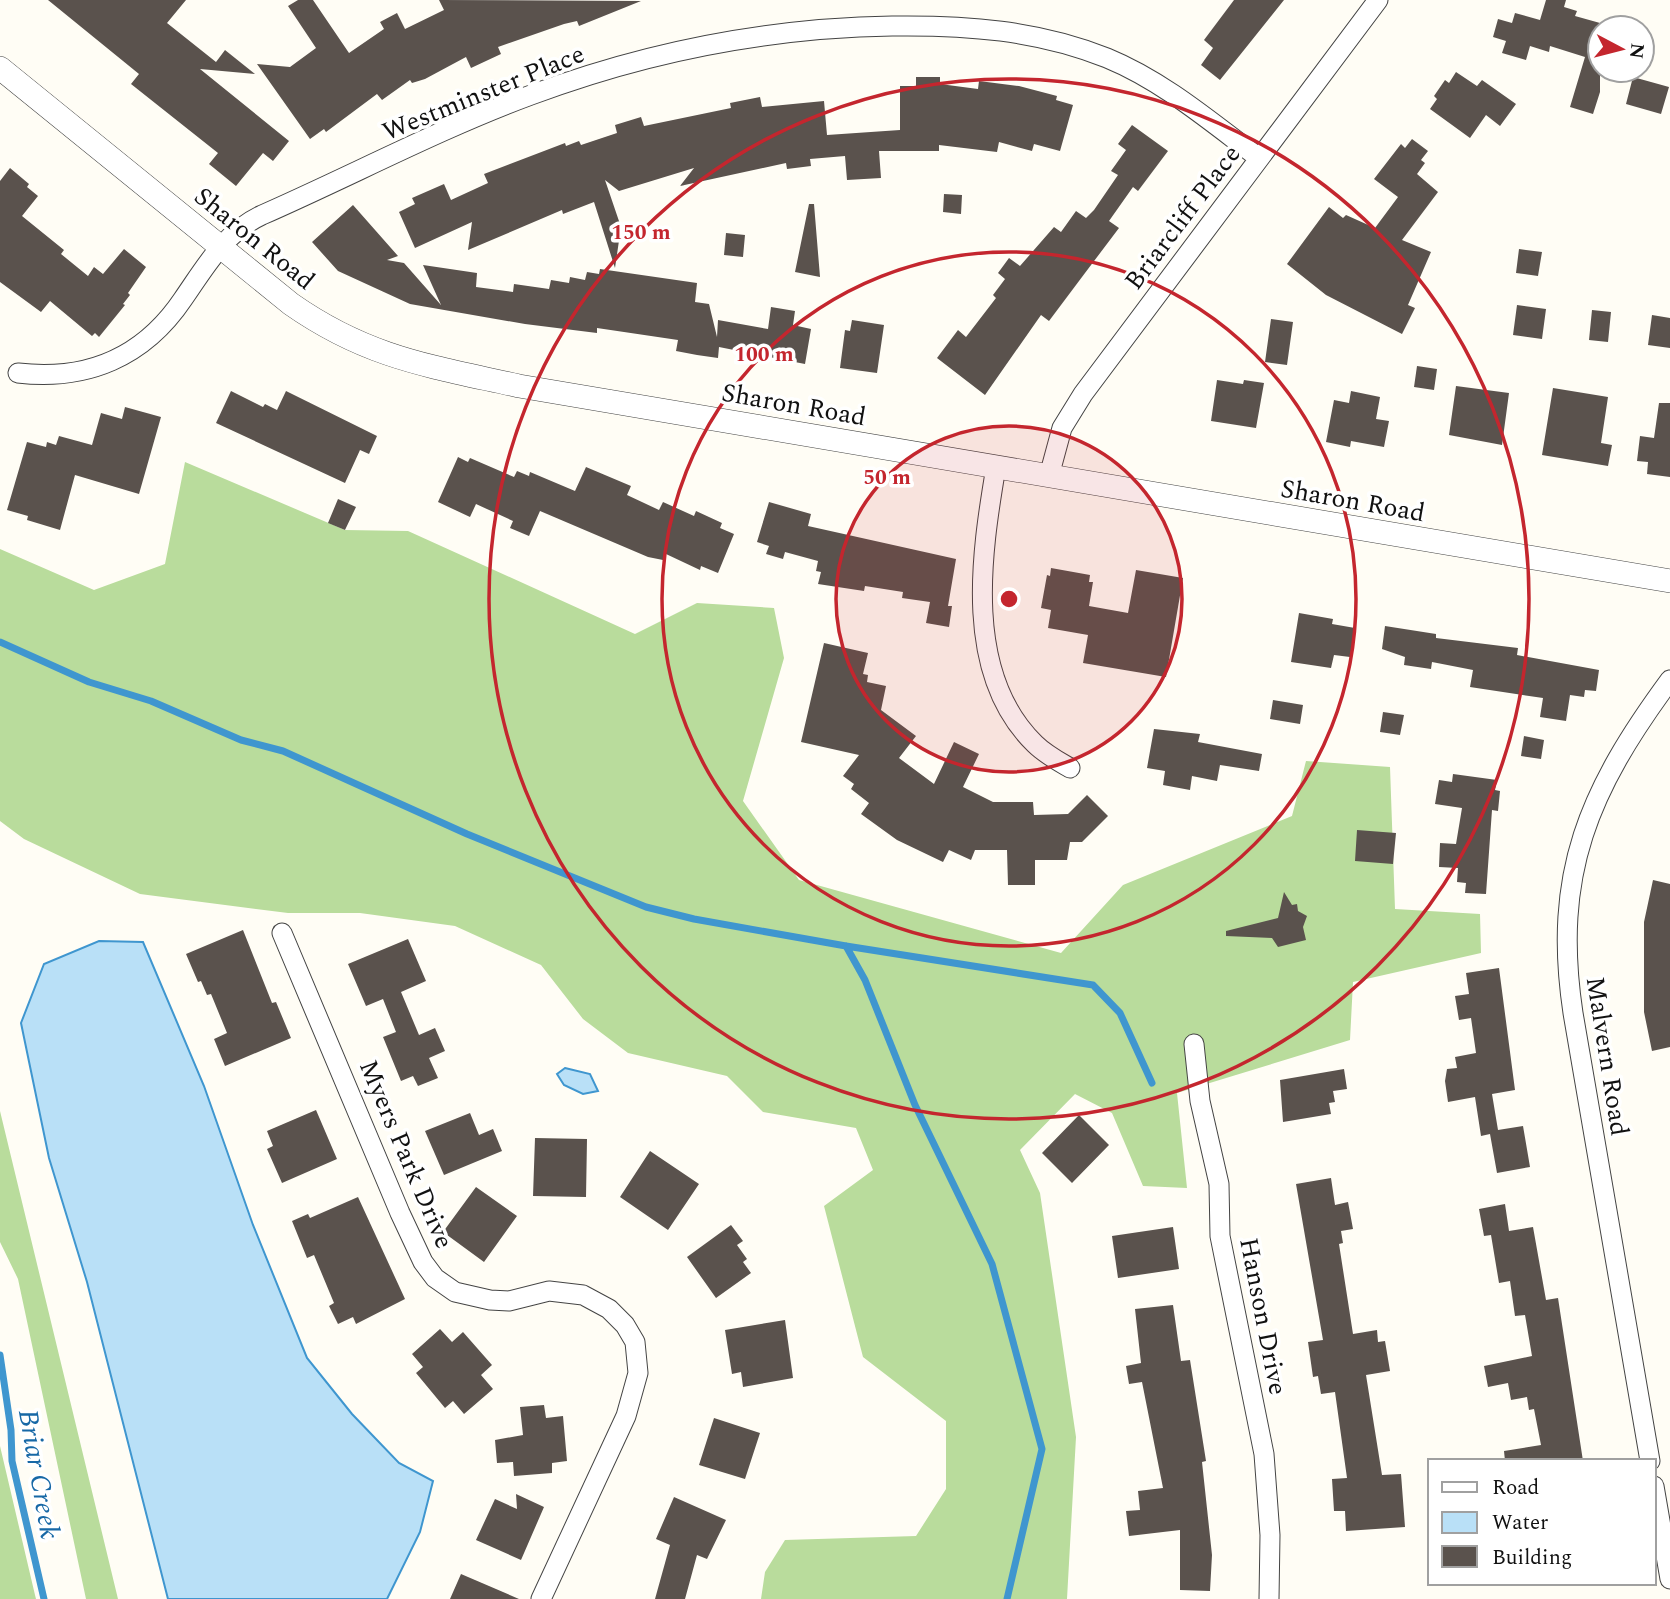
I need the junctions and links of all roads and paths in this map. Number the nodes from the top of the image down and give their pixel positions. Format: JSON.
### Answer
{"nodes":[{"id":1,"x":1378,"y":0,"type":"edge"},
{"id":2,"x":0,"y":68,"type":"edge"},
{"id":3,"x":1259,"y":158,"type":"junction"},
{"id":4,"x":220,"y":247,"type":"junction"},
{"id":5,"x":18,"y":373,"type":"dead end"},
{"id":6,"x":996,"y":467,"type":"junction"},
{"id":7,"x":1049,"y":476,"type":"junction"},
{"id":8,"x":1670,"y":581,"type":"edge"},
{"id":9,"x":1670,"y":680,"type":"edge"},
{"id":10,"x":1070,"y":768,"type":"dead end"},
{"id":11,"x":282,"y":933,"type":"dead end"},
{"id":12,"x":1194,"y":1045,"type":"dead end"},
{"id":13,"x":1650,"y":1459,"type":"edge"},
{"id":14,"x":1656,"y":1498,"type":"edge"},
{"id":15,"x":1670,"y":1579,"type":"edge"},
{"id":16,"x":541,"y":1599,"type":"edge"},
{"id":17,"x":1269,"y":1599,"type":"edge"}],
"edges":[{"from":1,"to":3,"type":"street","name":"Briarcliff Place"},
{"from":2,"to":4,"type":"street","name":"Sharon Road"},
{"from":3,"to":4,"type":"street","name":"Westminster Place"},
{"from":3,"to":7,"type":"street","name":"Briarcliff Place"},
{"from":4,"to":5,"type":"street","name":"Westminster Place"},
{"from":4,"to":6,"type":"street","name":"Sharon Road"},
{"from":6,"to":7,"type":"street","name":"Sharon Road"},
{"from":6,"to":10,"type":"street"},
{"from":7,"to":8,"type":"street","name":"Sharon Road"},
{"from":9,"to":13,"type":"street","name":"Malvern Road"},
{"from":11,"to":16,"type":"street","name":"Myers Park Drive"},
{"from":12,"to":17,"type":"street","name":"Hanson Drive"},
{"from":14,"to":15,"type":"street"}]}
